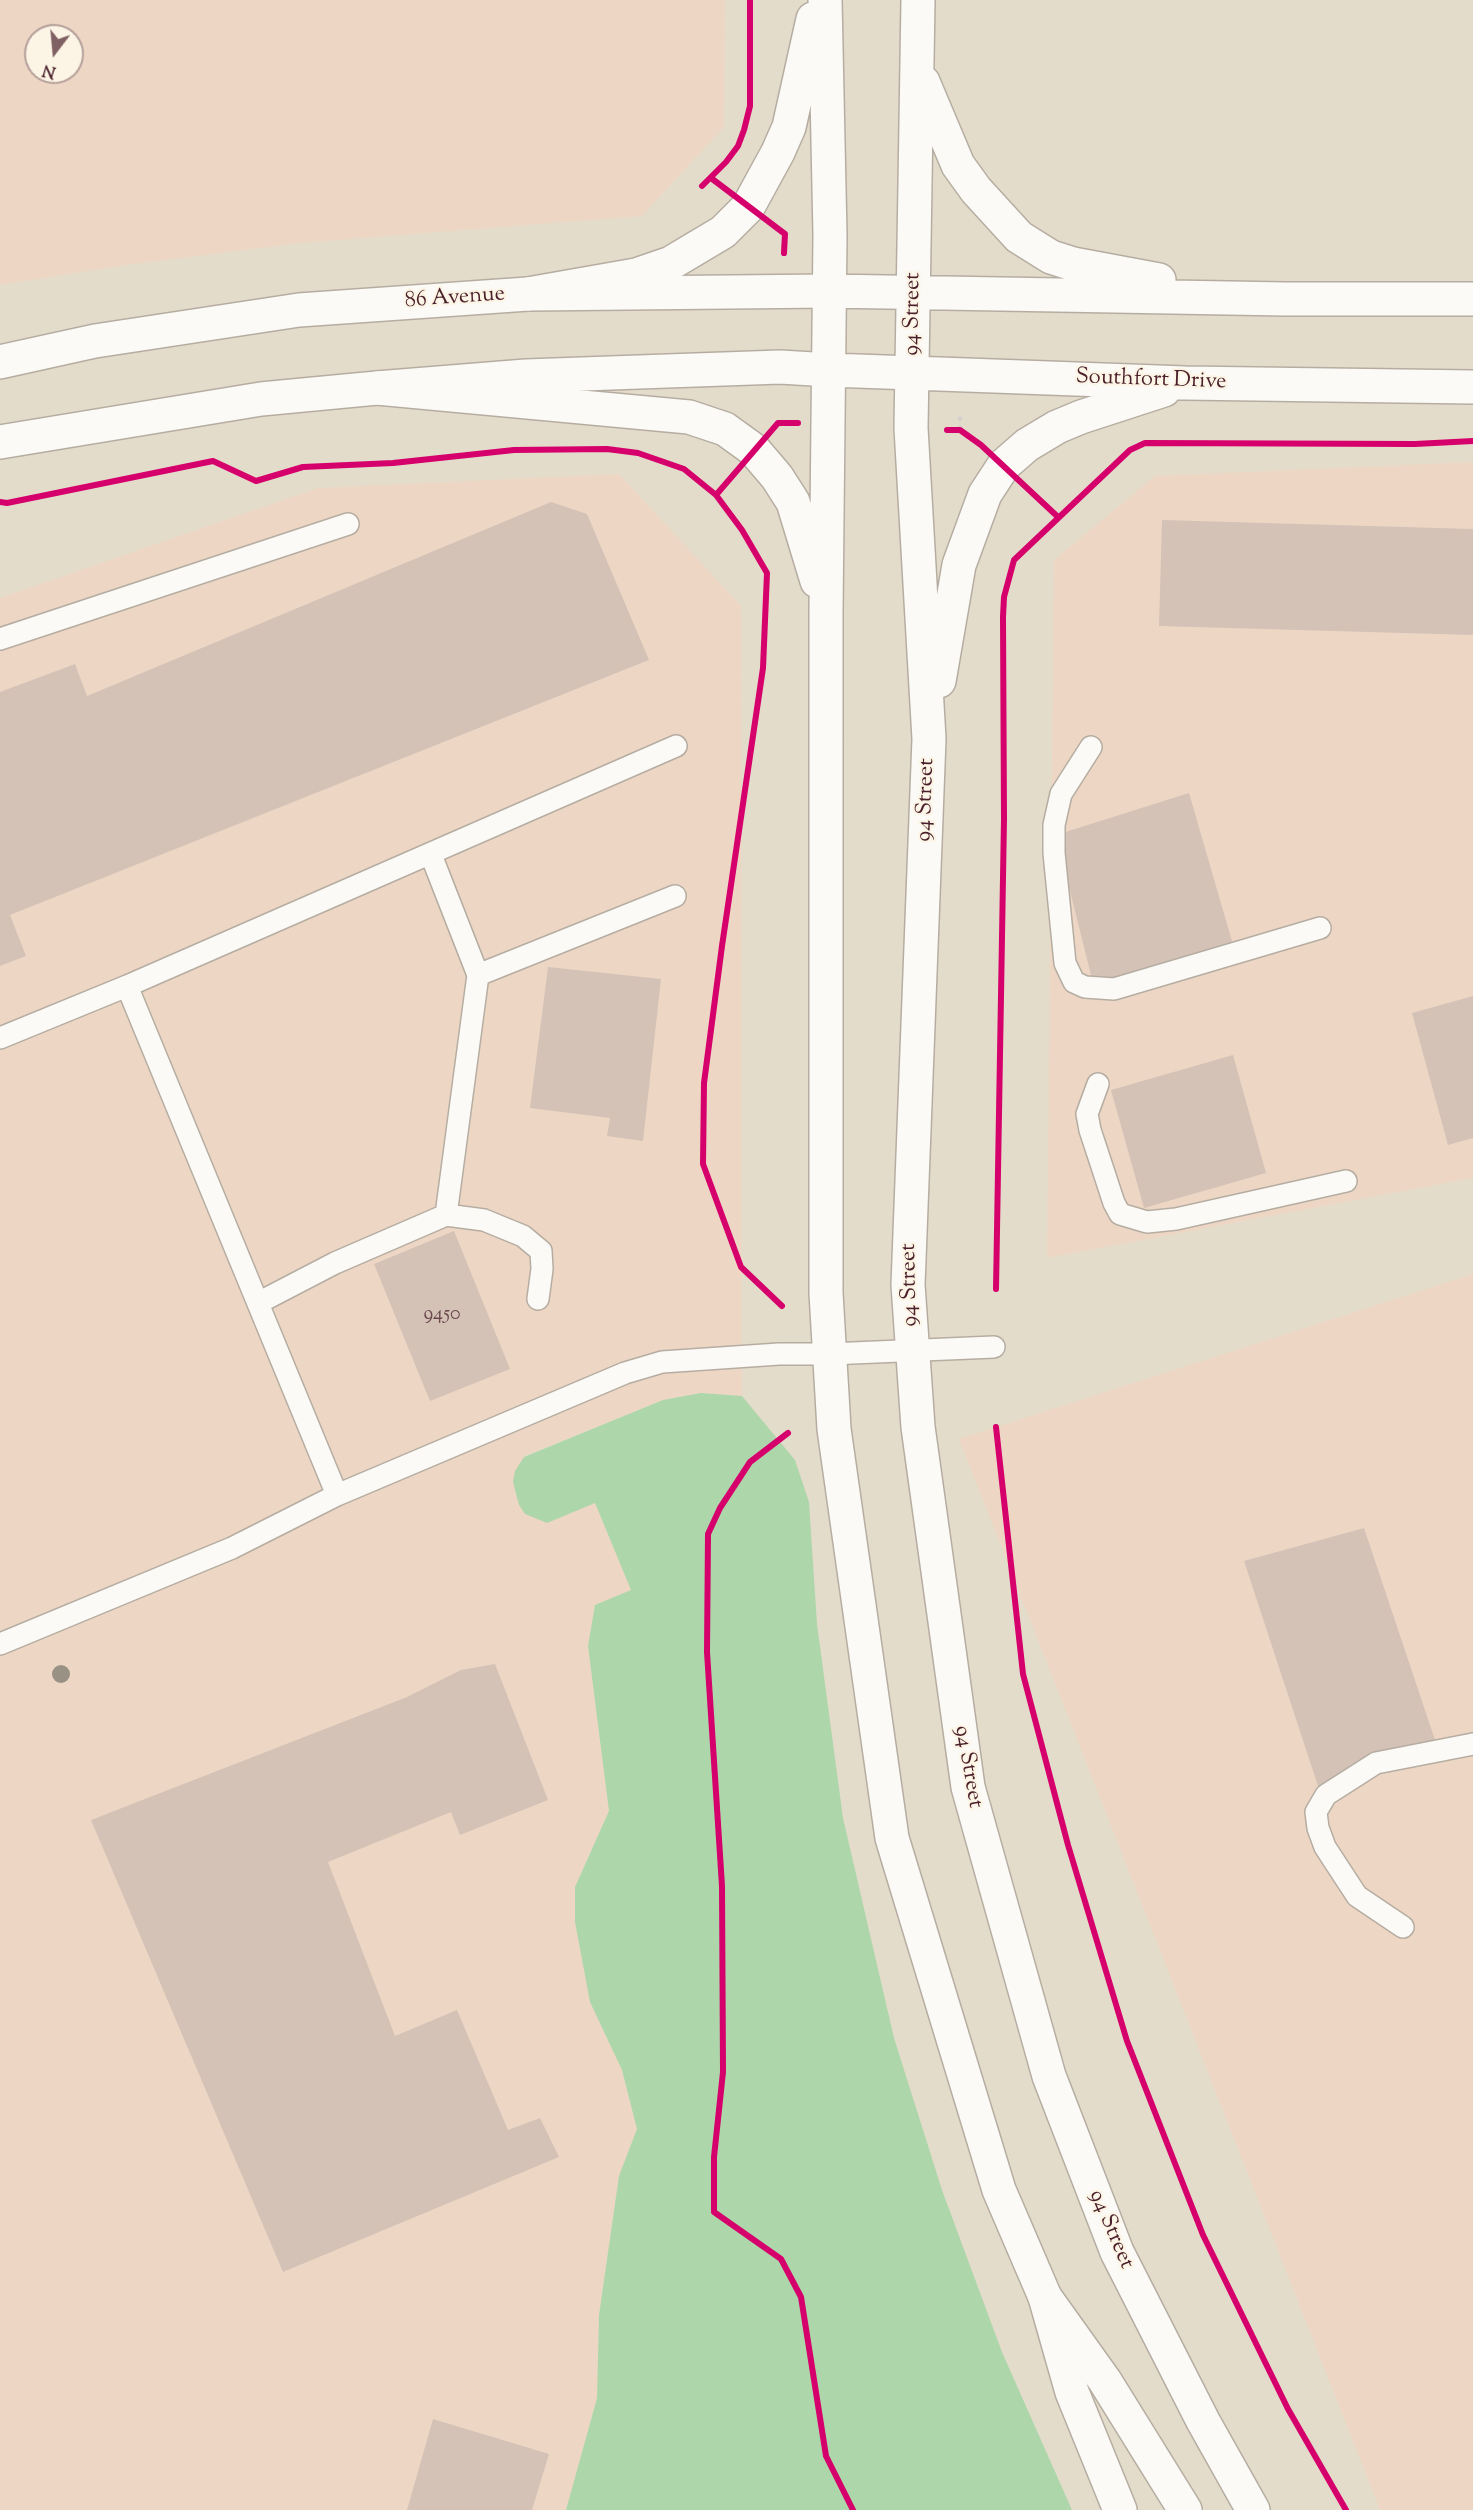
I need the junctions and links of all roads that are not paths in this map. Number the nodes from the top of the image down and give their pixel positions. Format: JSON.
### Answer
{"nodes":[{"id":1,"x":818,"y":0,"type":"edge"},
{"id":2,"x":825,"y":0,"type":"edge"},
{"id":3,"x":918,"y":0,"type":"edge"},
{"id":4,"x":919,"y":73,"type":"junction"},
{"id":5,"x":830,"y":291,"type":"junction"},
{"id":6,"x":528,"y":294,"type":"junction"},
{"id":7,"x":915,"y":294,"type":"junction"},
{"id":8,"x":1285,"y":299,"type":"junction"},
{"id":9,"x":1473,"y":299,"type":"edge"},
{"id":10,"x":0,"y":362,"type":"edge"},
{"id":11,"x":830,"y":370,"type":"junction"},
{"id":12,"x":914,"y":372,"type":"junction"},
{"id":13,"x":1185,"y":383,"type":"junction"},
{"id":14,"x":1473,"y":387,"type":"edge"},
{"id":15,"x":377,"y":388,"type":"junction"},
{"id":16,"x":0,"y":442,"type":"edge"},
{"id":17,"x":348,"y":524,"type":"dead end"},
{"id":18,"x":826,"y":611,"type":"junction"},
{"id":19,"x":0,"y":639,"type":"edge"},
{"id":20,"x":929,"y":739,"type":"junction"},
{"id":21,"x":676,"y":746,"type":"dead end"},
{"id":22,"x":1091,"y":747,"type":"dead end"},
{"id":23,"x":431,"y":855,"type":"junction"},
{"id":24,"x":675,"y":896,"type":"dead end"},
{"id":25,"x":1320,"y":927,"type":"dead end"},
{"id":26,"x":478,"y":975,"type":"junction"},
{"id":27,"x":127,"y":986,"type":"junction"},
{"id":28,"x":0,"y":1038,"type":"edge"},
{"id":29,"x":1098,"y":1084,"type":"dead end"},
{"id":30,"x":1347,"y":1181,"type":"dead end"},
{"id":31,"x":446,"y":1215,"type":"junction"},
{"id":32,"x":538,"y":1299,"type":"dead end"},
{"id":33,"x":258,"y":1303,"type":"junction"},
{"id":34,"x":994,"y":1347,"type":"dead end"},
{"id":35,"x":913,"y":1350,"type":"junction"},
{"id":36,"x":829,"y":1354,"type":"junction"},
{"id":37,"x":337,"y":1495,"type":"junction"},
{"id":38,"x":0,"y":1644,"type":"edge"},
{"id":39,"x":1473,"y":1744,"type":"edge"},
{"id":40,"x":1403,"y":1927,"type":"dead end"},
{"id":41,"x":1045,"y":2297,"type":"junction"},
{"id":42,"x":1120,"y":2510,"type":"edge"},
{"id":43,"x":1185,"y":2510,"type":"edge"},
{"id":44,"x":1253,"y":2510,"type":"edge"}],
"edges":[{"from":1,"to":6,"type":"main road"},
{"from":2,"to":5,"type":"main road"},
{"from":3,"to":4,"type":"main road","name":"94 Street"},
{"from":4,"to":7,"type":"main road","name":"94 Street"},
{"from":4,"to":8,"type":"main road"},
{"from":5,"to":6,"type":"main road","name":"86 Avenue"},
{"from":5,"to":7,"type":"main road","name":"86 Avenue"},
{"from":5,"to":11,"type":"main road"},
{"from":6,"to":10,"type":"main road","name":"86 Avenue"},
{"from":7,"to":8,"type":"main road"},
{"from":7,"to":12,"type":"main road","name":"94 Street"},
{"from":8,"to":9,"type":"main road"},
{"from":11,"to":12,"type":"main road","name":"Southfort Drive"},
{"from":11,"to":15,"type":"main road"},
{"from":11,"to":18,"type":"main road"},
{"from":12,"to":13,"type":"main road","name":"Southfort Drive"},
{"from":12,"to":20,"type":"main road","name":"94 Street"},
{"from":13,"to":14,"type":"main road","name":"Southfort Drive"},
{"from":13,"to":20,"type":"main road"},
{"from":15,"to":16,"type":"main road"},
{"from":15,"to":18,"type":"main road"},
{"from":17,"to":19,"type":"lane"},
{"from":18,"to":36,"type":"main road"},
{"from":20,"to":35,"type":"main road","name":"94 Street"},
{"from":21,"to":23,"type":"lane"},
{"from":22,"to":25,"type":"lane"},
{"from":23,"to":26,"type":"lane"},
{"from":23,"to":27,"type":"lane"},
{"from":24,"to":26,"type":"lane"},
{"from":26,"to":31,"type":"lane"},
{"from":27,"to":28,"type":"lane"},
{"from":27,"to":33,"type":"lane"},
{"from":29,"to":30,"type":"lane"},
{"from":31,"to":32,"type":"lane"},
{"from":31,"to":33,"type":"lane"},
{"from":33,"to":37,"type":"lane"},
{"from":34,"to":35,"type":"lane"},
{"from":35,"to":36,"type":"lane"},
{"from":35,"to":44,"type":"main road","name":"94 Street"},
{"from":36,"to":37,"type":"lane"},
{"from":36,"to":41,"type":"main road"},
{"from":37,"to":38,"type":"lane"},
{"from":39,"to":40,"type":"lane"},
{"from":41,"to":42,"type":"main road"},
{"from":41,"to":43,"type":"main road"}]}
